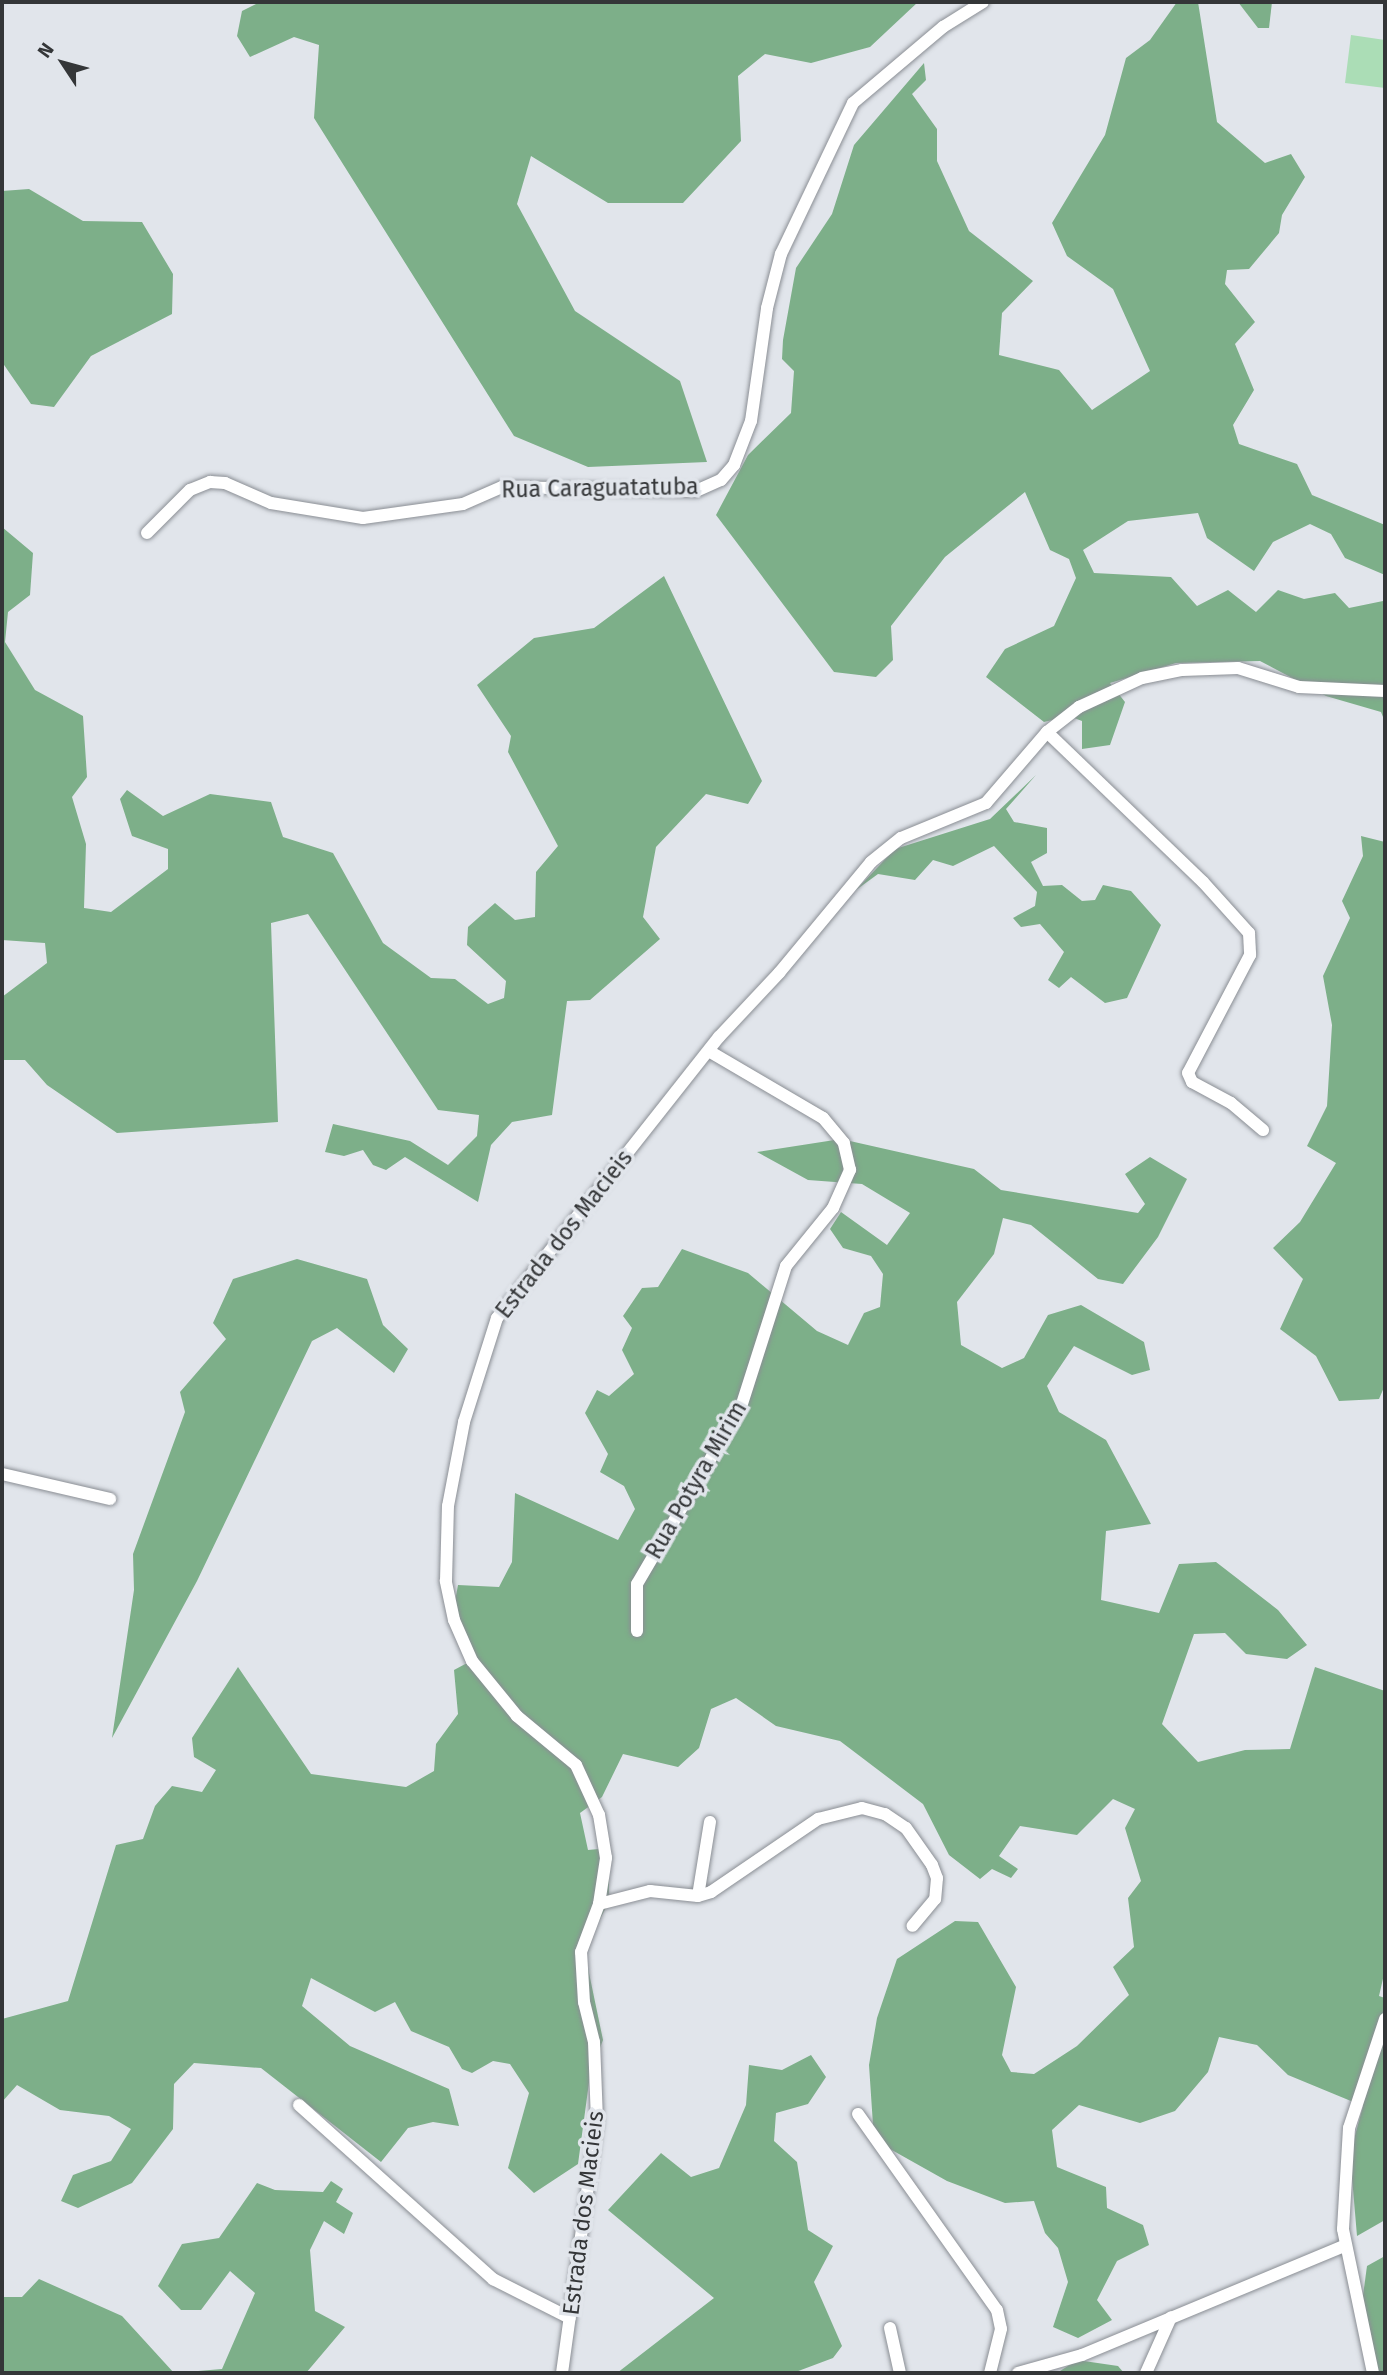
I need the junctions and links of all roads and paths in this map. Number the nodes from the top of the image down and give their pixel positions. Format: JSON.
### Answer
{"nodes":[{"id":1,"x":983,"y":2,"type":"edge"},
{"id":2,"x":147,"y":533,"type":"dead end"},
{"id":3,"x":1385,"y":691,"type":"edge"},
{"id":4,"x":1047,"y":732,"type":"junction"},
{"id":5,"x":709,"y":1051,"type":"junction"},
{"id":6,"x":1263,"y":1130,"type":"dead end"},
{"id":7,"x":2,"y":1474,"type":"edge"},
{"id":8,"x":110,"y":1499,"type":"dead end"},
{"id":9,"x":637,"y":1631,"type":"dead end"},
{"id":10,"x":710,"y":1822,"type":"dead end"},
{"id":11,"x":698,"y":1896,"type":"junction"},
{"id":12,"x":599,"y":1904,"type":"junction"},
{"id":13,"x":912,"y":1926,"type":"dead end"},
{"id":14,"x":1385,"y":2019,"type":"edge"},
{"id":15,"x":299,"y":2105,"type":"dead end"},
{"id":16,"x":858,"y":2114,"type":"dead end"},
{"id":17,"x":1344,"y":2246,"type":"junction"},
{"id":18,"x":1171,"y":2317,"type":"junction"},
{"id":19,"x":570,"y":2318,"type":"junction"},
{"id":20,"x":890,"y":2328,"type":"dead end"},
{"id":21,"x":562,"y":2373,"type":"edge"},
{"id":22,"x":900,"y":2373,"type":"edge"},
{"id":23,"x":990,"y":2373,"type":"edge"},
{"id":24,"x":1018,"y":2373,"type":"edge"},
{"id":25,"x":1146,"y":2373,"type":"edge"},
{"id":26,"x":1373,"y":2373,"type":"edge"}],
"edges":[{"from":1,"to":2,"type":"street","name":"Rua Caraguatatuba"},
{"from":3,"to":4,"type":"street","name":"Estrada dos Macieis"},
{"from":4,"to":5,"type":"street","name":"Estrada dos Macieis"},
{"from":4,"to":6,"type":"street"},
{"from":5,"to":9,"type":"street","name":"Rua Potyra Mirim"},
{"from":5,"to":12,"type":"street","name":"Estrada dos Macieis"},
{"from":7,"to":8,"type":"street"},
{"from":10,"to":11,"type":"street"},
{"from":11,"to":12,"type":"street"},
{"from":11,"to":13,"type":"street"},
{"from":12,"to":19,"type":"street","name":"Estrada dos Macieis"},
{"from":14,"to":17,"type":"street"},
{"from":15,"to":19,"type":"street"},
{"from":16,"to":23,"type":"street"},
{"from":17,"to":18,"type":"street"},
{"from":17,"to":26,"type":"street"},
{"from":18,"to":24,"type":"street"},
{"from":18,"to":25,"type":"street"},
{"from":19,"to":21,"type":"street","name":"Estrada dos Macieis"},
{"from":20,"to":22,"type":"street"}]}
